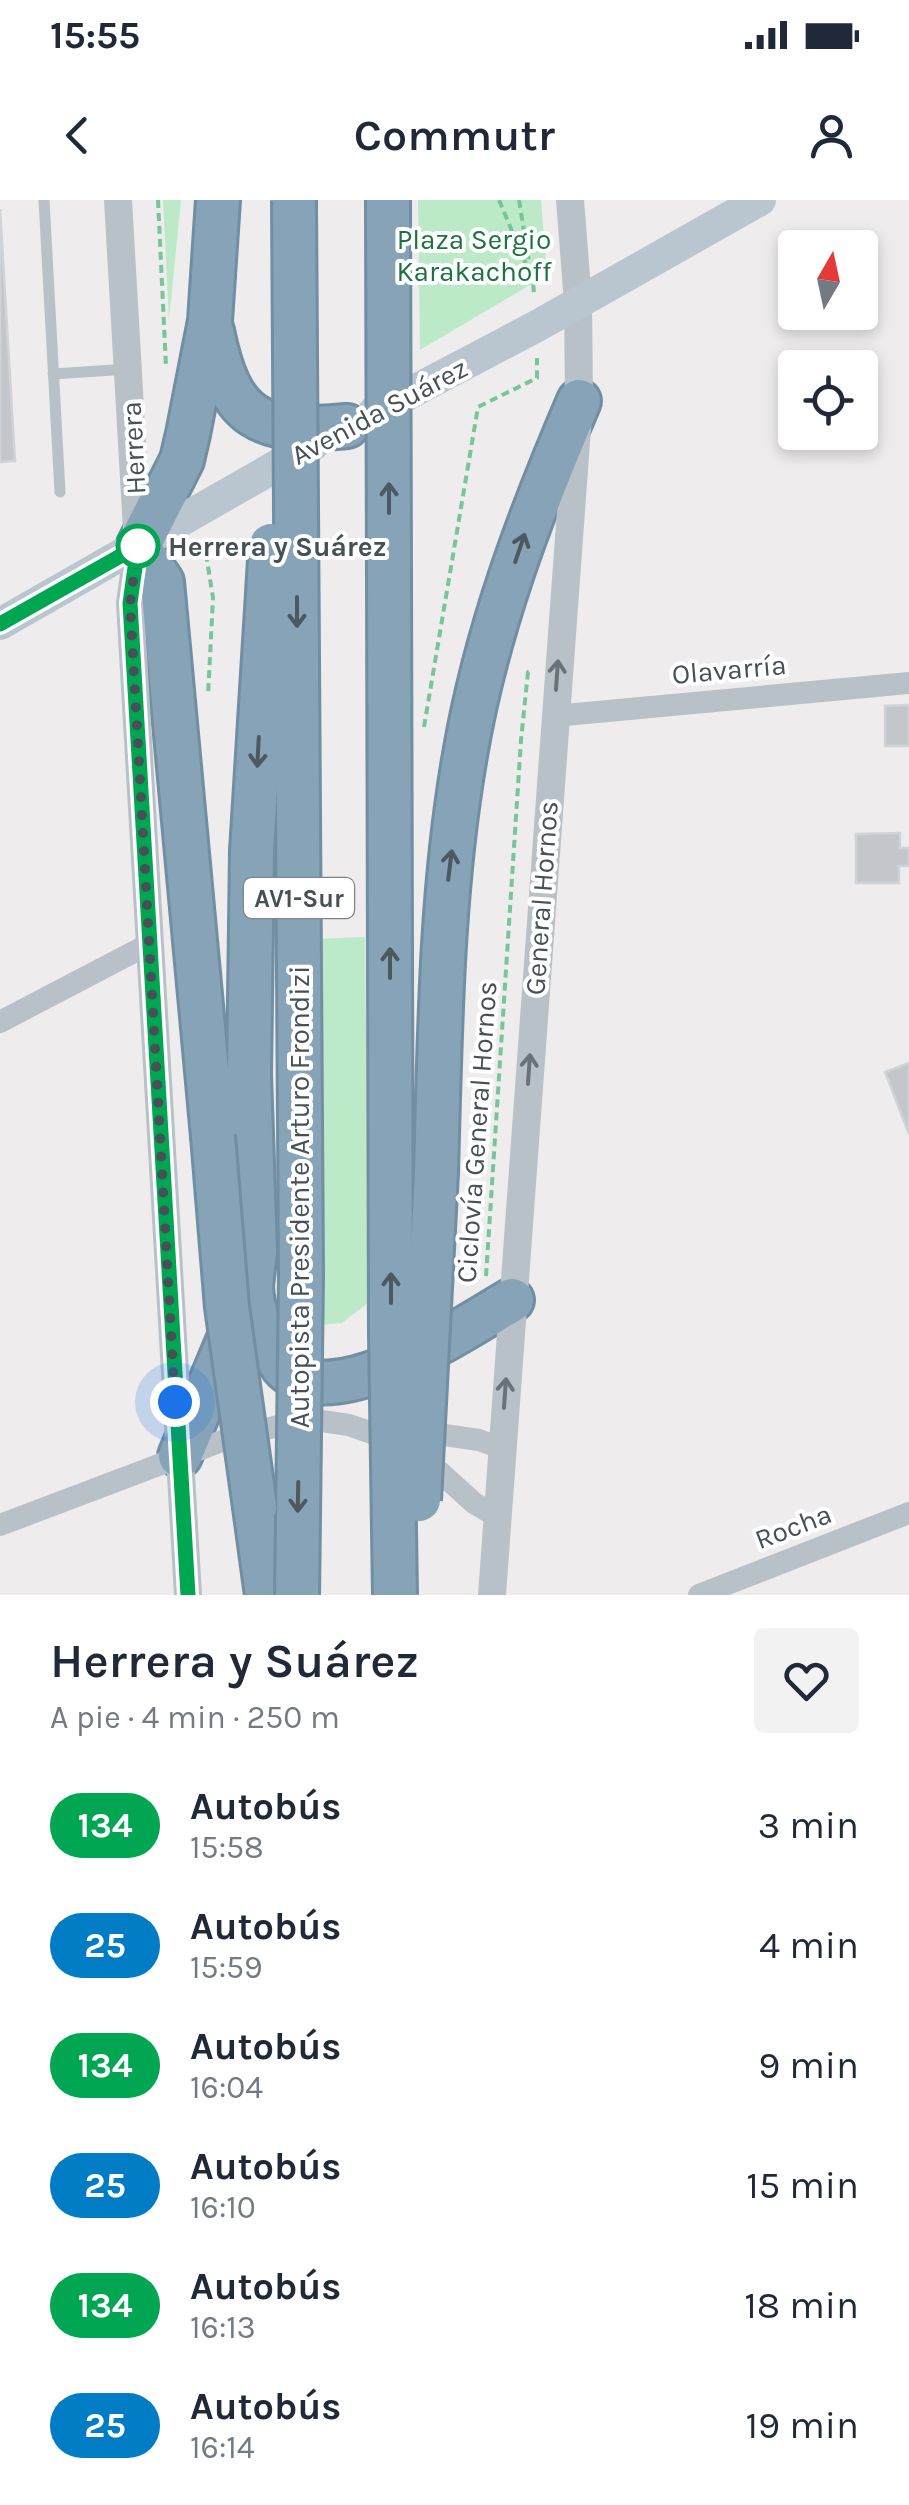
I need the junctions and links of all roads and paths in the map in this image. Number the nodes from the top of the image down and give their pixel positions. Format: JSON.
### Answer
{"nodes":[{"id":1,"x":44,"y":200,"type":"edge"},
{"id":2,"x":118,"y":200,"type":"edge"},
{"id":3,"x":158,"y":200,"type":"edge"},
{"id":4,"x":218,"y":200,"type":"edge"},
{"id":5,"x":293,"y":200,"type":"edge"},
{"id":6,"x":388,"y":200,"type":"edge"},
{"id":7,"x":499,"y":200,"type":"edge"},
{"id":8,"x":519,"y":200,"type":"edge"},
{"id":9,"x":570,"y":200,"type":"edge"},
{"id":10,"x":760,"y":200,"type":"edge"},
{"id":11,"x":547,"y":249,"type":"dead end"},
{"id":12,"x":532,"y":281,"type":"junction"},
{"id":13,"x":578,"y":302,"type":"junction"},
{"id":14,"x":210,"y":321,"type":"junction"},
{"id":15,"x":537,"y":326,"type":"junction"},
{"id":16,"x":128,"y":369,"type":"junction"},
{"id":17,"x":53,"y":374,"type":"junction"},
{"id":18,"x":166,"y":374,"type":"dead end"},
{"id":19,"x":579,"y":400,"type":"junction"},
{"id":20,"x":347,"y":426,"type":"junction"},
{"id":21,"x":60,"y":492,"type":"dead end"},
{"id":22,"x":138,"y":546,"type":"junction"},
{"id":23,"x":0,"y":624,"type":"edge"},
{"id":24,"x":528,"y":672,"type":"dead end"},
{"id":25,"x":909,"y":683,"type":"edge"},
{"id":26,"x":554,"y":716,"type":"junction"},
{"id":27,"x":422,"y":736,"type":"dead end"},
{"id":28,"x":149,"y":944,"type":"junction"},
{"id":29,"x":0,"y":1022,"type":"edge"},
{"id":30,"x":250,"y":1286,"type":"junction"},
{"id":31,"x":498,"y":1308,"type":"junction"},
{"id":32,"x":349,"y":1426,"type":"junction"},
{"id":33,"x":501,"y":1448,"type":"junction"},
{"id":34,"x":180,"y":1456,"type":"junction"},
{"id":35,"x":909,"y":1513,"type":"edge"},
{"id":36,"x":496,"y":1516,"type":"junction"},
{"id":37,"x":0,"y":1525,"type":"edge"},
{"id":38,"x":188,"y":1595,"type":"edge"},
{"id":39,"x":267,"y":1595,"type":"edge"},
{"id":40,"x":296,"y":1595,"type":"edge"},
{"id":41,"x":395,"y":1595,"type":"edge"},
{"id":42,"x":413,"y":1595,"type":"edge"},
{"id":43,"x":492,"y":1595,"type":"edge"},
{"id":44,"x":699,"y":1595,"type":"edge"}],
"edges":[{"from":1,"to":17,"type":"lane"},
{"from":2,"to":16,"type":"street","name":"Herrera"},
{"from":3,"to":18,"type":"path"},
{"from":4,"to":14,"type":"highway"},
{"from":5,"to":30,"type":"highway","one_way":true,"bridge":true},
{"from":5,"to":40,"type":"highway","name":"Autopista Presidente Arturo Frondizi","number":"AV1-Sur","one_way":true,"bridge":true},
{"from":41,"to":6,"type":"highway","number":"AV1-Sur","one_way":true,"bridge":true},
{"from":7,"to":12,"type":"path"},
{"from":8,"to":12,"type":"path"},
{"from":9,"to":13,"type":"street","name":"General Hornos"},
{"from":10,"to":13,"type":"main road","name":"Avenida Suárez"},
{"from":11,"to":12,"type":"path"},
{"from":12,"to":15,"type":"path"},
{"from":13,"to":15,"type":"main road","name":"Avenida Suárez"},
{"from":13,"to":19,"type":"street","name":"General Hornos"},
{"from":14,"to":20,"type":"highway"},
{"from":14,"to":22,"type":"highway"},
{"from":15,"to":20,"type":"main road","name":"Avenida Suárez"},
{"from":15,"to":27,"type":"path"},
{"from":16,"to":17,"type":"lane"},
{"from":16,"to":22,"type":"street","name":"Herrera"},
{"from":17,"to":21,"type":"lane"},
{"from":26,"to":19,"type":"street","name":"General Hornos","one_way":true},
{"from":42,"to":19,"type":"highway","one_way":true,"bridge":true},
{"from":20,"to":22,"type":"main road","name":"Avenida Suárez"},
{"from":22,"to":23,"type":"main road","name":"Avenida Suárez"},
{"from":22,"to":28,"type":"street","name":"Herrera"},
{"from":22,"to":39,"type":"highway","bridge":true},
{"from":24,"to":31,"type":"path","name":"Ciclovía General Hornos"},
{"from":25,"to":26,"type":"street","name":"Olavarría"},
{"from":31,"to":26,"type":"street","name":"General Hornos","one_way":true},
{"from":28,"to":29,"type":"street"},
{"from":28,"to":34,"type":"street","name":"Herrera"},
{"from":30,"to":31,"type":"highway"},
{"from":30,"to":34,"type":"highway"},
{"from":33,"to":31,"type":"street","name":"General Hornos","one_way":true},
{"from":32,"to":33,"type":"street"},
{"from":32,"to":34,"type":"street"},
{"from":32,"to":36,"type":"street"},
{"from":33,"to":36,"type":"street","name":"General Hornos"},
{"from":34,"to":37,"type":"street"},
{"from":34,"to":38,"type":"street","name":"Herrera"},
{"from":35,"to":44,"type":"street","name":"Rocha"},
{"from":36,"to":43,"type":"street","name":"General Hornos"}]}
